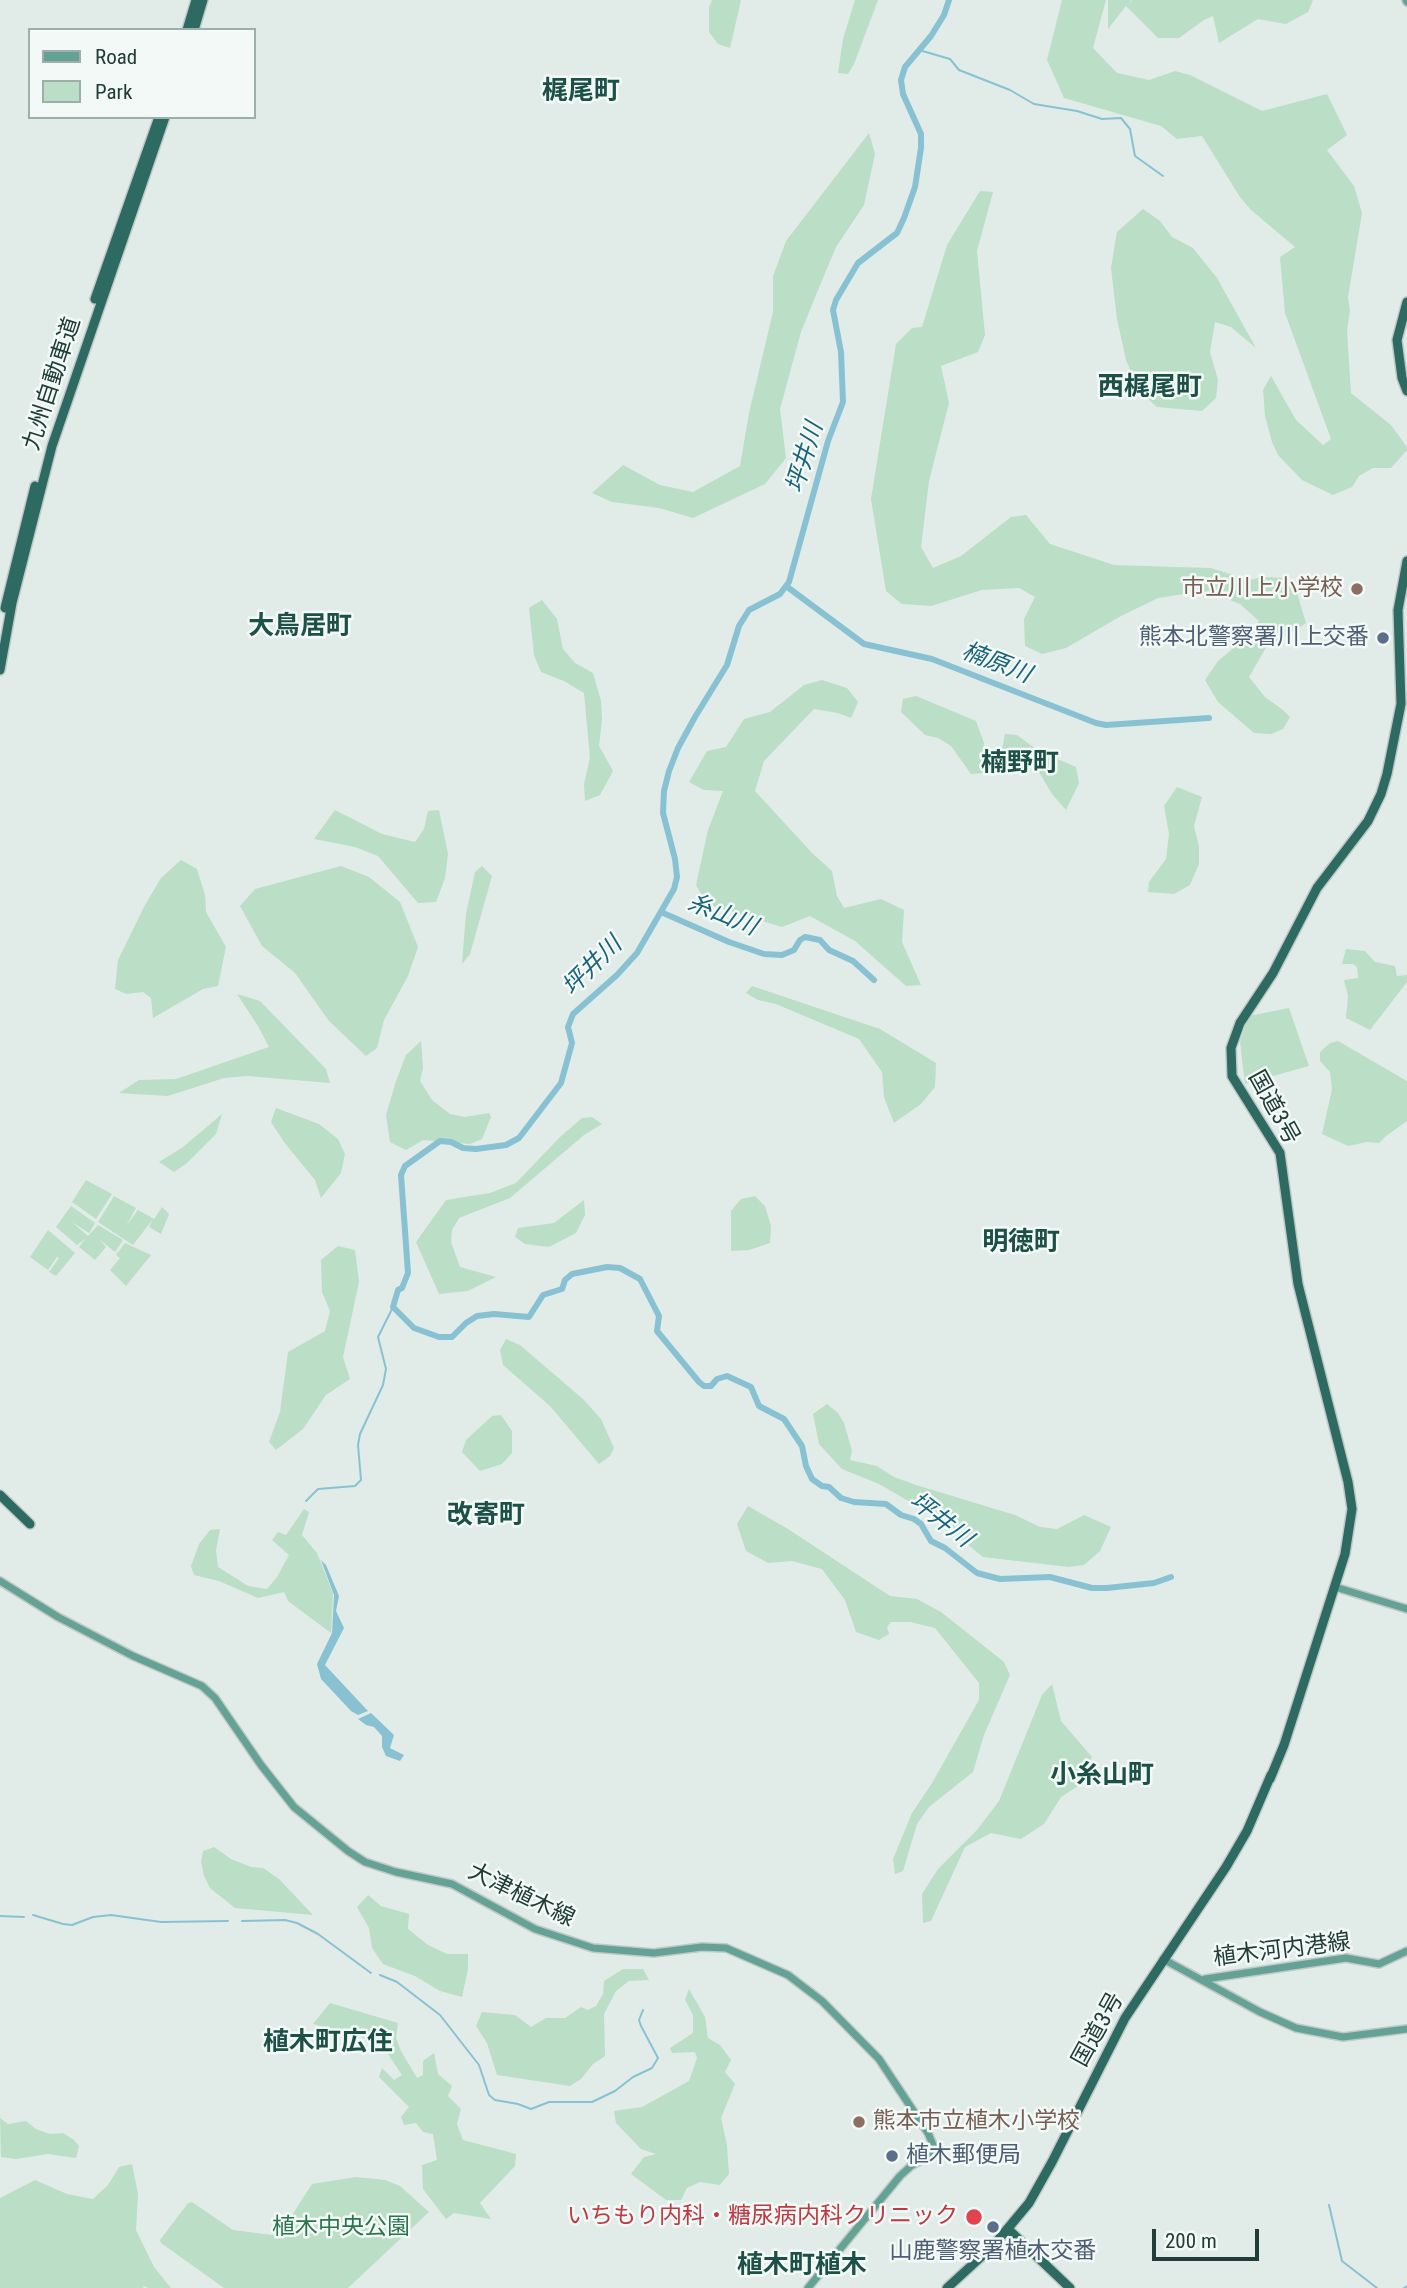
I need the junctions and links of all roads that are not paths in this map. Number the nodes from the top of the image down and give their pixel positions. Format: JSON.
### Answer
{"nodes":[{"id":1,"x":196,"y":0,"type":"edge"},
{"id":2,"x":203,"y":0,"type":"edge"},
{"id":3,"x":188,"y":28,"type":"edge"},
{"id":4,"x":195,"y":28,"type":"edge"},
{"id":5,"x":158,"y":119,"type":"edge"},
{"id":6,"x":164,"y":119,"type":"edge"},
{"id":7,"x":1407,"y":302,"type":"edge"},
{"id":8,"x":1407,"y":391,"type":"edge"},
{"id":9,"x":1407,"y":561,"type":"edge"},
{"id":10,"x":0,"y":634,"type":"edge"},
{"id":11,"x":0,"y":670,"type":"edge"},
{"id":12,"x":0,"y":1581,"type":"edge"},
{"id":13,"x":1335,"y":1587,"type":"junction"},
{"id":14,"x":1407,"y":1609,"type":"edge"},
{"id":15,"x":1407,"y":1951,"type":"edge"},
{"id":16,"x":1163,"y":1959,"type":"junction"},
{"id":17,"x":1204,"y":1979,"type":"junction"},
{"id":18,"x":1407,"y":2029,"type":"edge"},
{"id":19,"x":1029,"y":2203,"type":"junction"},
{"id":20,"x":1008,"y":2229,"type":"junction"},
{"id":21,"x":1020,"y":2240,"type":"junction"},
{"id":22,"x":808,"y":2288,"type":"edge"},
{"id":23,"x":947,"y":2288,"type":"edge"},
{"id":24,"x":1070,"y":2288,"type":"edge"}],
"edges":[{"from":1,"to":3,"type":"highway"},
{"from":2,"to":4,"type":"highway"},
{"from":5,"to":10,"type":"highway","name":"九州自動車道"},
{"from":6,"to":11,"type":"highway","name":"九州自動車道"},
{"from":7,"to":8,"type":"highway"},
{"from":9,"to":13,"type":"highway","name":"国道3号"},
{"from":12,"to":22,"type":"main road","name":"大津植木線"},
{"from":13,"to":14,"type":"main road"},
{"from":13,"to":16,"type":"highway","name":"国道3号"},
{"from":15,"to":17,"type":"main road","name":"植木河内港線"},
{"from":16,"to":17,"type":"main road","name":"植木河内港線"},
{"from":16,"to":19,"type":"highway","name":"国道3号"},
{"from":17,"to":18,"type":"main road"},
{"from":19,"to":20,"type":"highway","name":"国道3号"},
{"from":19,"to":21,"type":"highway"},
{"from":20,"to":21,"type":"highway"},
{"from":20,"to":23,"type":"highway","name":"国道3号"},
{"from":21,"to":24,"type":"highway"}]}
